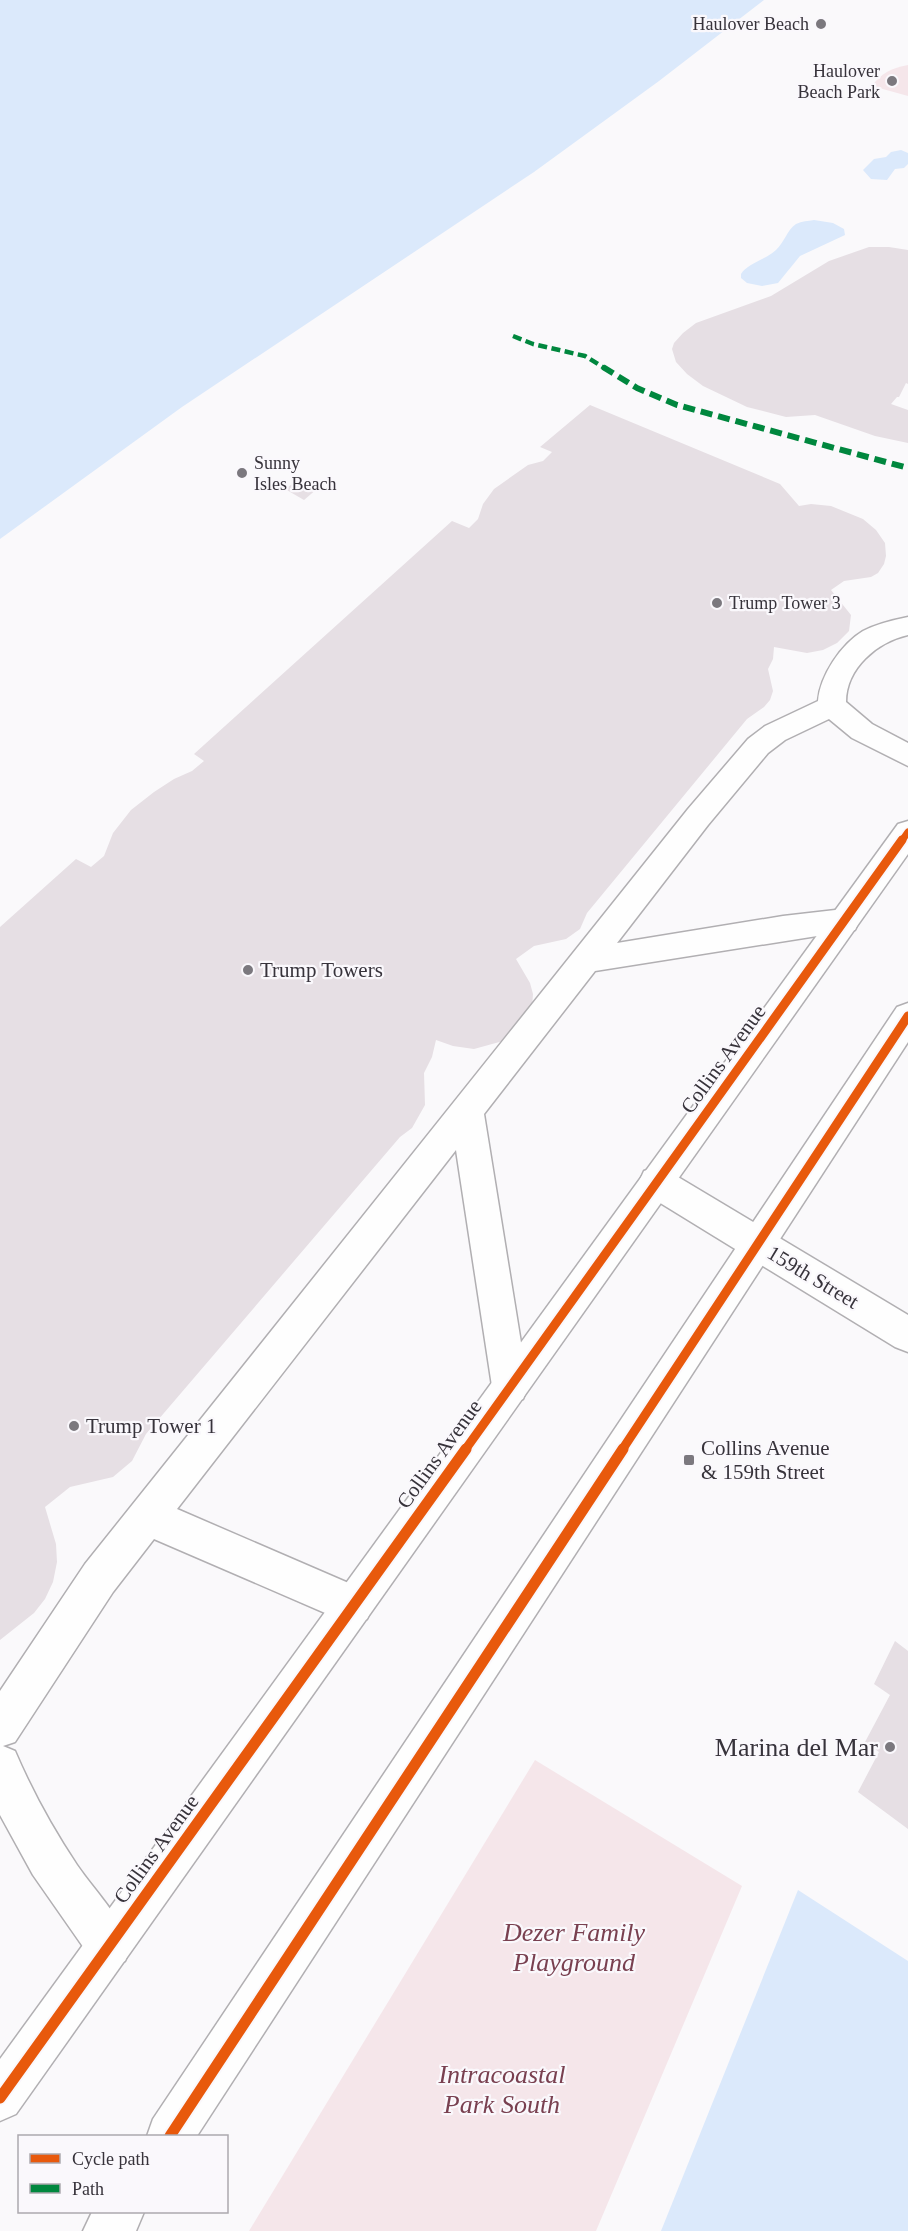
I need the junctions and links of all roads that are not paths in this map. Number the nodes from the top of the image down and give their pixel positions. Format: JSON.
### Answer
{"nodes":[{"id":1,"x":908,"y":626,"type":"edge"},
{"id":2,"x":832,"y":706,"type":"junction"},
{"id":3,"x":908,"y":756,"type":"edge"},
{"id":4,"x":908,"y":832,"type":"edge"},
{"id":5,"x":844,"y":921,"type":"junction"},
{"id":6,"x":586,"y":960,"type":"junction"},
{"id":7,"x":908,"y":1016,"type":"edge"},
{"id":8,"x":467,"y":1111,"type":"junction"},
{"id":9,"x":656,"y":1182,"type":"junction"},
{"id":10,"x":758,"y":1244,"type":"junction"},
{"id":11,"x":908,"y":1335,"type":"edge"},
{"id":12,"x":510,"y":1386,"type":"junction"},
{"id":13,"x":147,"y":1516,"type":"junction"},
{"id":14,"x":353,"y":1605,"type":"junction"},
{"id":15,"x":0,"y":1727,"type":"edge"},
{"id":16,"x":0,"y":1766,"type":"edge"},
{"id":17,"x":109,"y":1945,"type":"junction"},
{"id":18,"x":0,"y":2098,"type":"edge"},
{"id":19,"x":171,"y":2135,"type":"edge"},
{"id":20,"x":119,"y":2213,"type":"edge"},
{"id":21,"x":107,"y":2231,"type":"edge"}],
"edges":[{"from":1,"to":2,"type":"street"},
{"from":2,"to":3,"type":"street"},
{"from":2,"to":6,"type":"street"},
{"from":4,"to":5,"type":"street","name":"Collins Avenue"},
{"from":5,"to":6,"type":"street"},
{"from":5,"to":9,"type":"street","name":"Collins Avenue"},
{"from":6,"to":8,"type":"street"},
{"from":7,"to":10,"type":"street"},
{"from":8,"to":12,"type":"street"},
{"from":8,"to":13,"type":"street"},
{"from":9,"to":10,"type":"street","name":"159th Street"},
{"from":9,"to":12,"type":"street","name":"Collins Avenue"},
{"from":10,"to":11,"type":"street","name":"159th Street"},
{"from":10,"to":19,"type":"street"},
{"from":12,"to":14,"type":"street","name":"Collins Avenue"},
{"from":13,"to":14,"type":"street"},
{"from":13,"to":15,"type":"street"},
{"from":14,"to":17,"type":"street","name":"Collins Avenue"},
{"from":16,"to":17,"type":"street"},
{"from":17,"to":18,"type":"street","name":"Collins Avenue"},
{"from":20,"to":21,"type":"street"}]}
